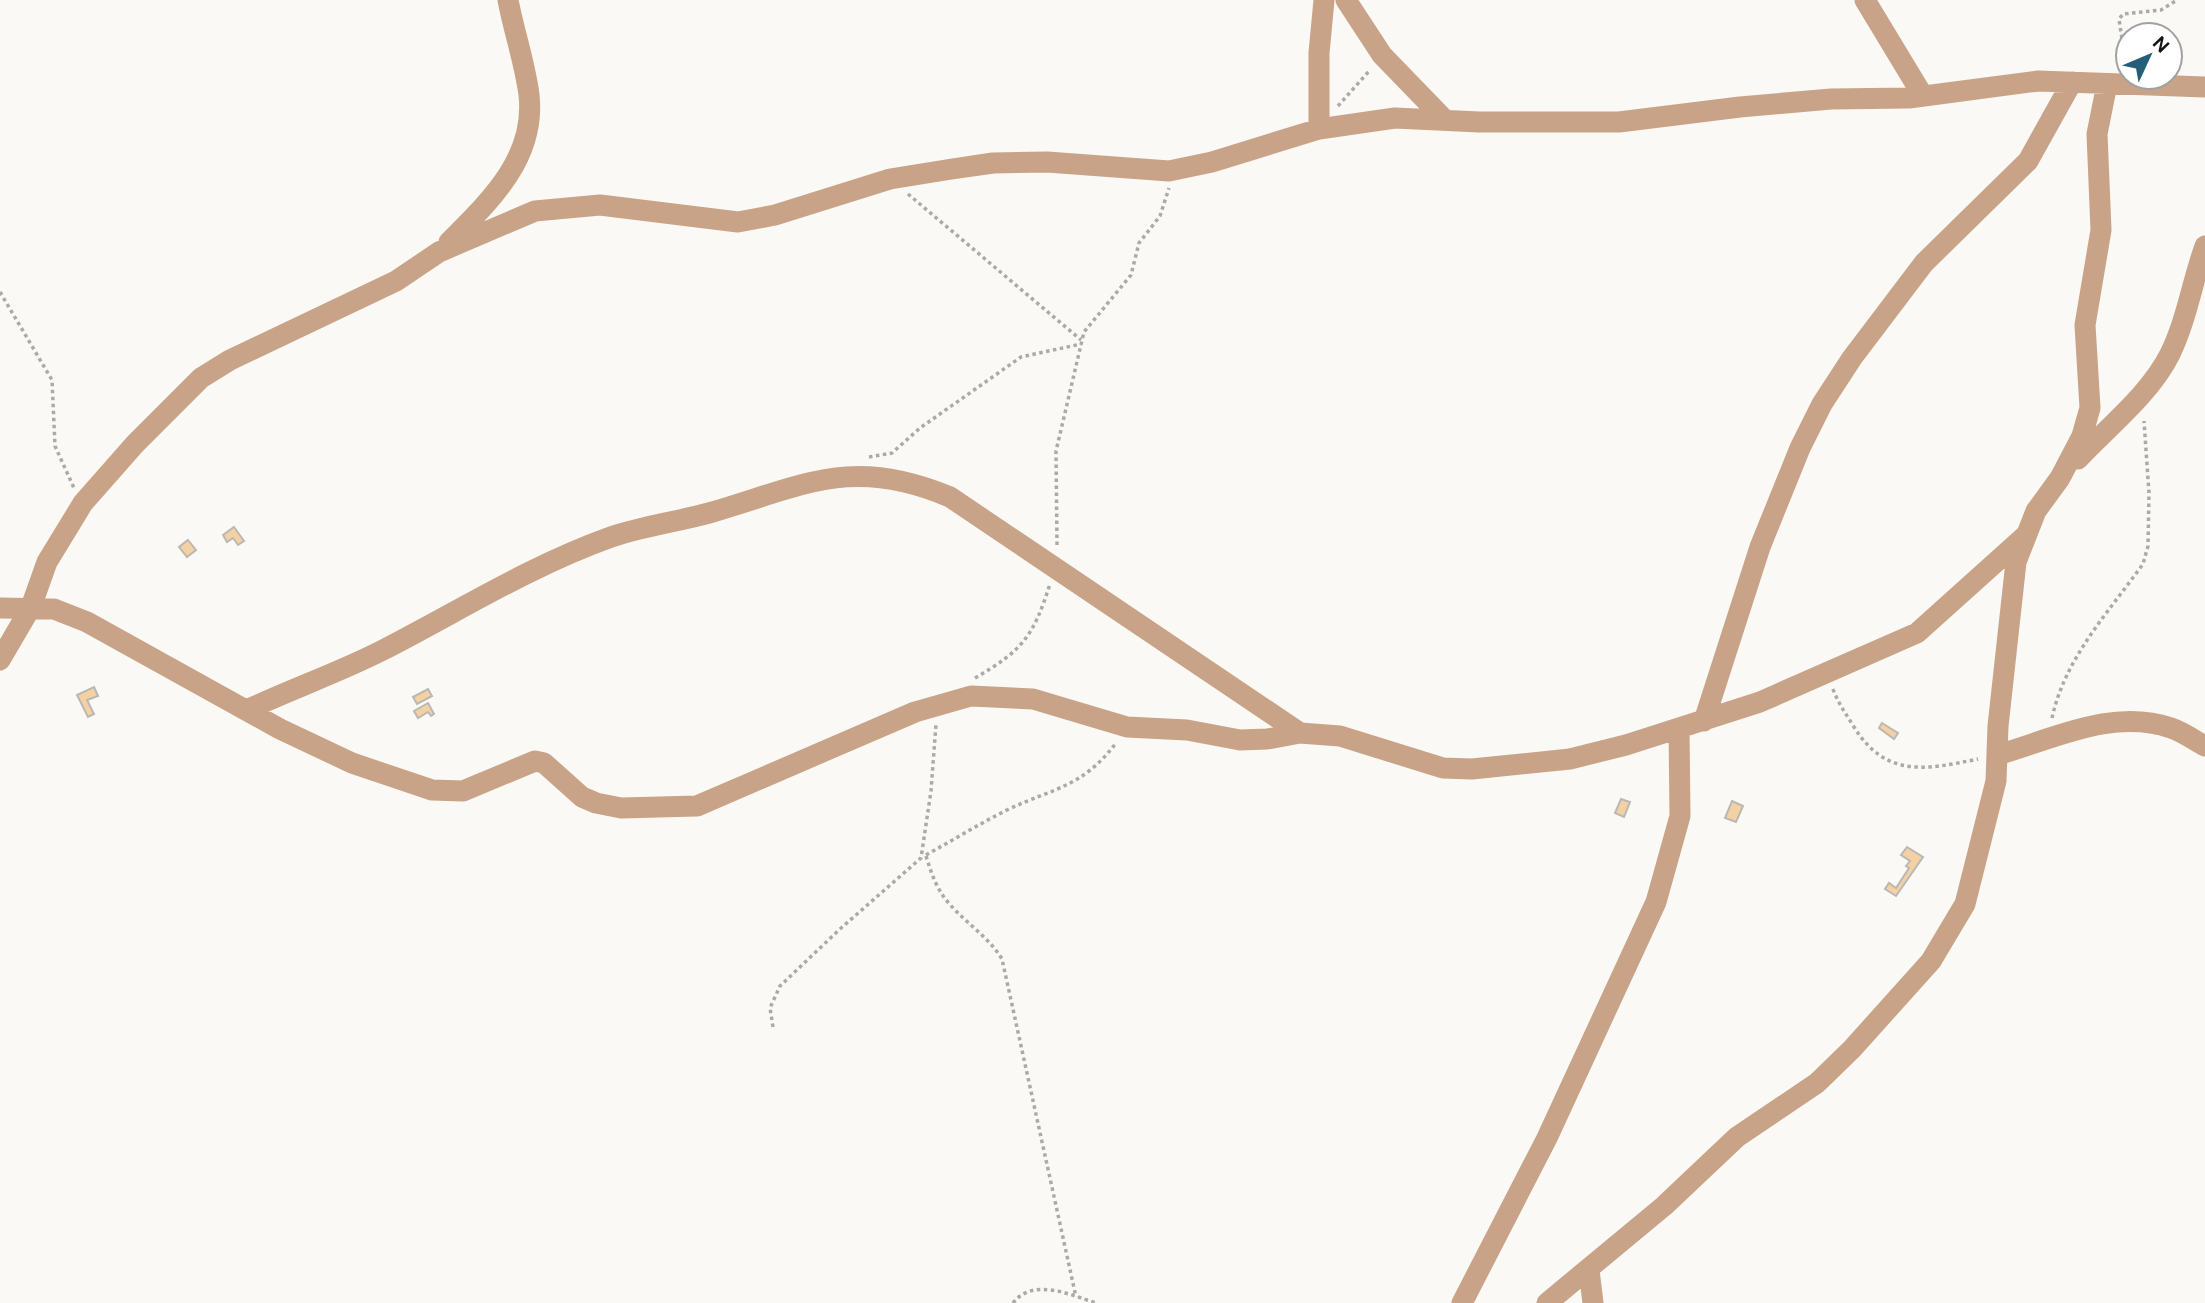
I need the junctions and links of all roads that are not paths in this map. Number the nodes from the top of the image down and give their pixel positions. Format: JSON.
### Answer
{"nodes":[{"id":1,"x":508,"y":0,"type":"edge"},
{"id":2,"x":1324,"y":0,"type":"edge"},
{"id":3,"x":1346,"y":0,"type":"edge"},
{"id":4,"x":1866,"y":0,"type":"edge"},
{"id":5,"x":2072,"y":82,"type":"junction"},
{"id":6,"x":2107,"y":84,"type":"junction"},
{"id":7,"x":2205,"y":87,"type":"edge"},
{"id":8,"x":1923,"y":96,"type":"junction"},
{"id":9,"x":1443,"y":118,"type":"junction"},
{"id":10,"x":1319,"y":125,"type":"junction"},
{"id":11,"x":2205,"y":246,"type":"edge"},
{"id":12,"x":439,"y":251,"type":"junction"},
{"id":13,"x":2060,"y":478,"type":"junction"},
{"id":14,"x":2026,"y":535,"type":"junction"},
{"id":15,"x":31,"y":607,"type":"junction"},
{"id":16,"x":0,"y":608,"type":"edge"},
{"id":17,"x":0,"y":660,"type":"edge"},
{"id":18,"x":247,"y":710,"type":"junction"},
{"id":19,"x":1704,"y":721,"type":"junction"},
{"id":20,"x":1679,"y":729,"type":"junction"},
{"id":21,"x":1300,"y":733,"type":"junction"},
{"id":22,"x":2205,"y":746,"type":"edge"},
{"id":23,"x":1997,"y":755,"type":"junction"},
{"id":24,"x":1589,"y":1270,"type":"junction"},
{"id":25,"x":1462,"y":1303,"type":"edge"},
{"id":26,"x":1546,"y":1303,"type":"edge"},
{"id":27,"x":1594,"y":1303,"type":"edge"}],
"edges":[{"from":1,"to":12,"type":"street"},
{"from":2,"to":10,"type":"street"},
{"from":3,"to":9,"type":"street"},
{"from":4,"to":8,"type":"street"},
{"from":5,"to":6,"type":"street"},
{"from":5,"to":8,"type":"street"},
{"from":5,"to":19,"type":"street"},
{"from":6,"to":7,"type":"street"},
{"from":6,"to":13,"type":"street"},
{"from":8,"to":9,"type":"street"},
{"from":9,"to":10,"type":"street"},
{"from":10,"to":12,"type":"street"},
{"from":11,"to":13,"type":"street"},
{"from":12,"to":15,"type":"street"},
{"from":13,"to":14,"type":"street"},
{"from":14,"to":19,"type":"street"},
{"from":14,"to":23,"type":"street"},
{"from":15,"to":16,"type":"street"},
{"from":15,"to":17,"type":"street"},
{"from":15,"to":18,"type":"street"},
{"from":18,"to":21,"type":"street"},
{"from":18,"to":21,"type":"street"},
{"from":19,"to":20,"type":"street"},
{"from":20,"to":21,"type":"street"},
{"from":20,"to":25,"type":"street"},
{"from":22,"to":23,"type":"street"},
{"from":23,"to":24,"type":"street"},
{"from":24,"to":26,"type":"street"},
{"from":24,"to":27,"type":"street"}]}
